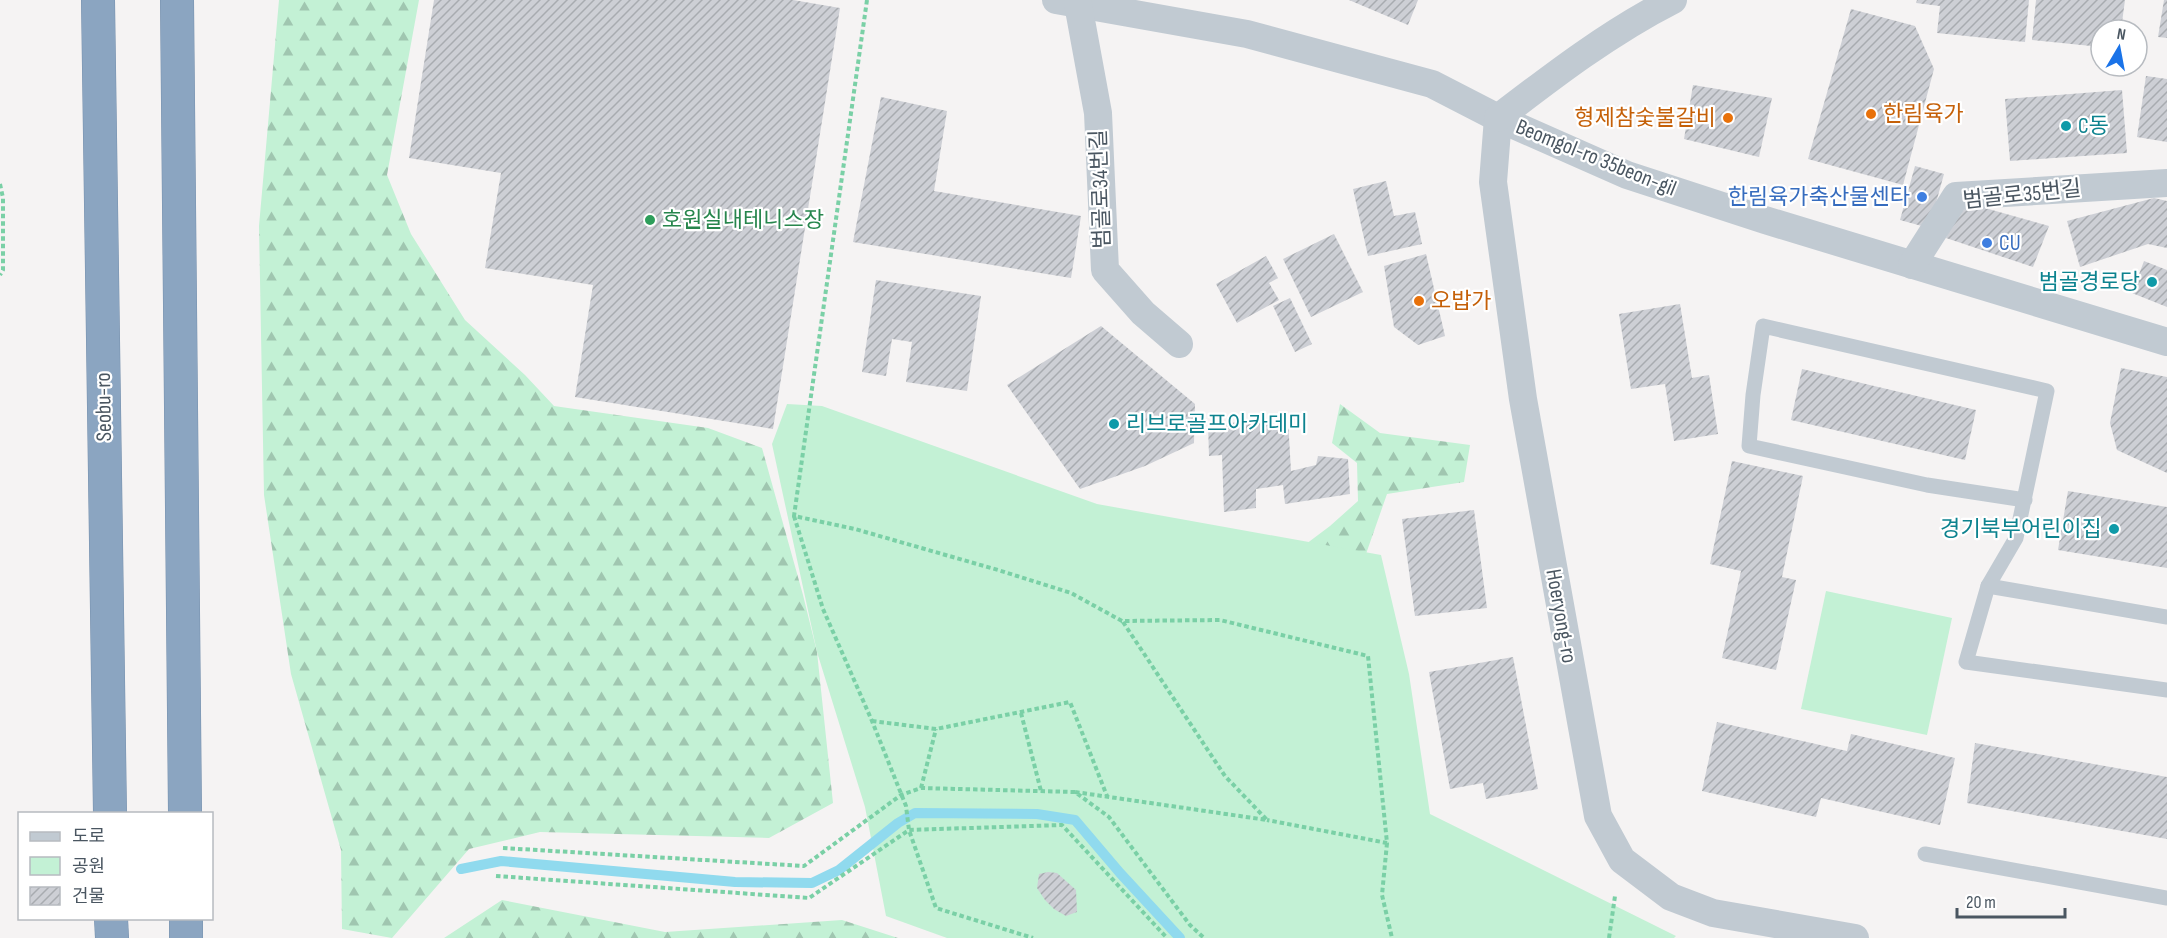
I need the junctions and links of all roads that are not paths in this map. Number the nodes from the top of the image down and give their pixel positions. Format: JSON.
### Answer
{"nodes":[{"id":1,"x":98,"y":0,"type":"edge"},
{"id":2,"x":177,"y":0,"type":"edge"},
{"id":3,"x":1673,"y":0,"type":"edge"},
{"id":4,"x":1067,"y":2,"type":"edge"},
{"id":5,"x":1498,"y":118,"type":"junction"},
{"id":6,"x":2167,"y":183,"type":"edge"},
{"id":7,"x":1912,"y":265,"type":"junction"},
{"id":8,"x":2167,"y":342,"type":"edge"},
{"id":9,"x":1179,"y":344,"type":"dead end"},
{"id":10,"x":2025,"y":500,"type":"junction"},
{"id":11,"x":1988,"y":586,"type":"junction"},
{"id":12,"x":2167,"y":617,"type":"edge"},
{"id":13,"x":2167,"y":690,"type":"edge"},
{"id":14,"x":110,"y":812,"type":"edge"},
{"id":15,"x":185,"y":812,"type":"edge"},
{"id":16,"x":1925,"y":854,"type":"dead end"},
{"id":17,"x":2167,"y":898,"type":"edge"},
{"id":18,"x":111,"y":920,"type":"edge"},
{"id":19,"x":186,"y":920,"type":"edge"},
{"id":20,"x":112,"y":938,"type":"edge"},
{"id":21,"x":186,"y":938,"type":"edge"},
{"id":22,"x":1855,"y":938,"type":"edge"}],
"edges":[{"from":1,"to":14,"type":"highway","name":"Seobu-ro"},
{"from":2,"to":15,"type":"highway"},
{"from":3,"to":5,"type":"street"},
{"from":4,"to":5,"type":"street","name":"Beomgol-ro 35beon-gil"},
{"from":4,"to":9,"type":"street","name":"범골로34번길"},
{"from":5,"to":7,"type":"street","name":"Beomgol-ro 35beon-gil"},
{"from":5,"to":22,"type":"street","name":"Hoeryong-ro"},
{"from":6,"to":7,"type":"street","name":"범골로35번길"},
{"from":7,"to":8,"type":"street","name":"Beomgol-ro 35beon-gil"},
{"from":10,"to":10,"type":"lane"},
{"from":10,"to":11,"type":"lane"},
{"from":11,"to":12,"type":"lane"},
{"from":11,"to":13,"type":"lane"},
{"from":16,"to":17,"type":"lane"},
{"from":18,"to":20,"type":"highway"},
{"from":19,"to":21,"type":"highway"}]}
